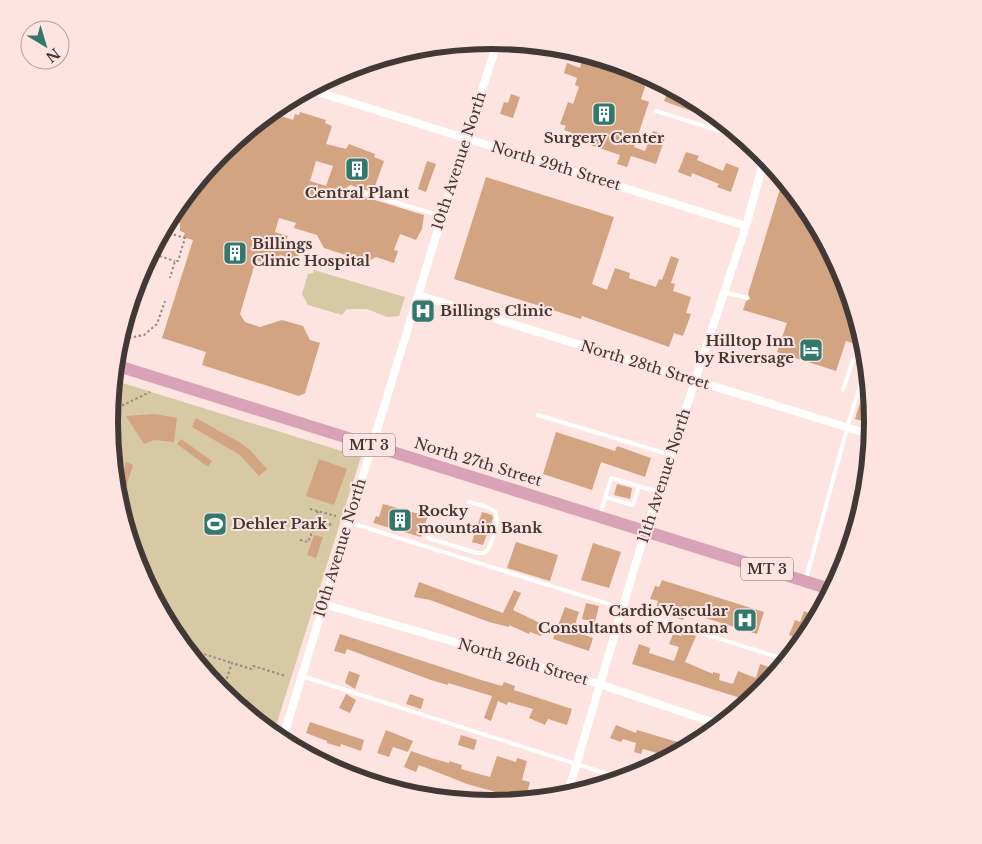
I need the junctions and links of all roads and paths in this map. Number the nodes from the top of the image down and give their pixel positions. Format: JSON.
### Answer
{"nodes":[{"id":1,"x":495,"y":49,"type":"edge"},
{"id":2,"x":317,"y":92,"type":"edge"},
{"id":3,"x":656,"y":111,"type":"dead end"},
{"id":4,"x":727,"y":133,"type":"edge"},
{"id":5,"x":466,"y":138,"type":"junction"},
{"id":6,"x":762,"y":166,"type":"edge"},
{"id":7,"x":350,"y":189,"type":"dead end"},
{"id":8,"x":442,"y":216,"type":"junction"},
{"id":9,"x":746,"y":226,"type":"junction"},
{"id":10,"x":169,"y":233,"type":"dead end"},
{"id":11,"x":157,"y":255,"type":"edge"},
{"id":12,"x":175,"y":261,"type":"junction"},
{"id":13,"x":170,"y":278,"type":"dead end"},
{"id":14,"x":724,"y":292,"type":"junction"},
{"id":15,"x":418,"y":295,"type":"junction"},
{"id":16,"x":747,"y":298,"type":"dead end"},
{"id":17,"x":165,"y":302,"type":"dead end"},
{"id":18,"x":127,"y":338,"type":"edge"},
{"id":19,"x":859,"y":358,"type":"edge"},
{"id":20,"x":122,"y":367,"type":"edge"},
{"id":21,"x":862,"y":379,"type":"edge"},
{"id":22,"x":696,"y":380,"type":"junction"},
{"id":23,"x":843,"y":390,"type":"dead end"},
{"id":24,"x":150,"y":392,"type":"dead end"},
{"id":25,"x":118,"y":411,"type":"edge"},
{"id":26,"x":538,"y":415,"type":"dead end"},
{"id":27,"x":847,"y":428,"type":"junction"},
{"id":28,"x":118,"y":432,"type":"edge"},
{"id":29,"x":864,"y":433,"type":"edge"},
{"id":30,"x":121,"y":435,"type":"dead end"},
{"id":31,"x":373,"y":446,"type":"junction"},
{"id":32,"x":671,"y":454,"type":"junction"},
{"id":33,"x":639,"y":486,"type":"junction"},
{"id":34,"x":659,"y":492,"type":"junction"},
{"id":35,"x":606,"y":497,"type":"junction"},
{"id":36,"x":469,"y":502,"type":"dead end"},
{"id":37,"x":310,"y":508,"type":"dead end"},
{"id":38,"x":317,"y":510,"type":"junction"},
{"id":39,"x":336,"y":516,"type":"dead end"},
{"id":40,"x":600,"y":516,"type":"junction"},
{"id":41,"x":348,"y":522,"type":"junction"},
{"id":42,"x":321,"y":523,"type":"junction"},
{"id":43,"x":334,"y":525,"type":"dead end"},
{"id":44,"x":646,"y":531,"type":"junction"},
{"id":45,"x":428,"y":538,"type":"dead end"},
{"id":46,"x":300,"y":540,"type":"dead end"},
{"id":47,"x":806,"y":581,"type":"junction"},
{"id":48,"x":826,"y":588,"type":"edge"},
{"id":49,"x":323,"y":604,"type":"junction"},
{"id":50,"x":623,"y":609,"type":"junction"},
{"id":51,"x":197,"y":652,"type":"edge"},
{"id":52,"x":780,"y":658,"type":"edge"},
{"id":53,"x":232,"y":663,"type":"junction"},
{"id":54,"x":286,"y":676,"type":"dead end"},
{"id":55,"x":302,"y":676,"type":"junction"},
{"id":56,"x":225,"y":684,"type":"edge"},
{"id":57,"x":599,"y":684,"type":"junction"},
{"id":58,"x":712,"y":722,"type":"edge"},
{"id":59,"x":285,"y":732,"type":"edge"},
{"id":60,"x":576,"y":764,"type":"junction"},
{"id":61,"x":611,"y":775,"type":"edge"},
{"id":62,"x":569,"y":787,"type":"edge"}],
"edges":[{"from":1,"to":5,"type":"street","name":"10th Avenue North"},
{"from":2,"to":5,"type":"street","name":"North 29th Street"},
{"from":3,"to":4,"type":"lane"},
{"from":5,"to":8,"type":"street","name":"10th Avenue North"},
{"from":5,"to":9,"type":"street","name":"North 29th Street"},
{"from":6,"to":9,"type":"street","name":"11th Avenue North"},
{"from":7,"to":8,"type":"lane"},
{"from":8,"to":15,"type":"street","name":"10th Avenue North"},
{"from":9,"to":14,"type":"street","name":"11th Avenue North"},
{"from":10,"to":12,"type":"path"},
{"from":11,"to":12,"type":"path"},
{"from":12,"to":13,"type":"path"},
{"from":14,"to":16,"type":"lane"},
{"from":14,"to":22,"type":"street","name":"11th Avenue North"},
{"from":15,"to":22,"type":"street","name":"North 28th Street"},
{"from":15,"to":31,"type":"street","name":"10th Avenue North"},
{"from":17,"to":18,"type":"path"},
{"from":19,"to":23,"type":"lane"},
{"from":20,"to":31,"type":"main road","name":"North 27th Street","number":"MT 3"},
{"from":21,"to":27,"type":"lane"},
{"from":22,"to":27,"type":"street","name":"North 28th Street"},
{"from":22,"to":32,"type":"street","name":"11th Avenue North"},
{"from":24,"to":25,"type":"path"},
{"from":26,"to":32,"type":"lane"},
{"from":27,"to":29,"type":"street","name":"North 28th Street"},
{"from":27,"to":47,"type":"lane"},
{"from":28,"to":30,"type":"path"},
{"from":31,"to":40,"type":"main road","name":"North 27th Street","number":"MT 3"},
{"from":31,"to":41,"type":"street","name":"10th Avenue North"},
{"from":32,"to":34,"type":"street","name":"11th Avenue North"},
{"from":33,"to":34,"type":"lane"},
{"from":33,"to":35,"type":"lane"},
{"from":33,"to":35,"type":"lane"},
{"from":34,"to":44,"type":"street","name":"11th Avenue North"},
{"from":35,"to":40,"type":"lane"},
{"from":36,"to":45,"type":"lane"},
{"from":37,"to":38,"type":"path"},
{"from":38,"to":39,"type":"path"},
{"from":38,"to":42,"type":"path"},
{"from":40,"to":44,"type":"main road","name":"North 27th Street","number":"MT 3"},
{"from":41,"to":49,"type":"street","name":"10th Avenue North"},
{"from":41,"to":50,"type":"lane"},
{"from":42,"to":43,"type":"path"},
{"from":42,"to":46,"type":"path"},
{"from":44,"to":47,"type":"main road","name":"North 27th Street","number":"MT 3"},
{"from":44,"to":50,"type":"street","name":"11th Avenue North"},
{"from":47,"to":48,"type":"main road","name":"North 27th Street","number":"MT 3"},
{"from":49,"to":55,"type":"street","name":"10th Avenue North"},
{"from":49,"to":57,"type":"street","name":"North 26th Street"},
{"from":50,"to":52,"type":"lane"},
{"from":50,"to":57,"type":"street","name":"11th Avenue North"},
{"from":51,"to":53,"type":"path"},
{"from":53,"to":54,"type":"path"},
{"from":53,"to":56,"type":"path"},
{"from":55,"to":59,"type":"street","name":"10th Avenue North"},
{"from":55,"to":60,"type":"lane"},
{"from":57,"to":58,"type":"street","name":"North 26th Street"},
{"from":57,"to":60,"type":"street","name":"11th Avenue North"},
{"from":60,"to":61,"type":"lane"},
{"from":60,"to":62,"type":"street","name":"11th Avenue North"}]}
